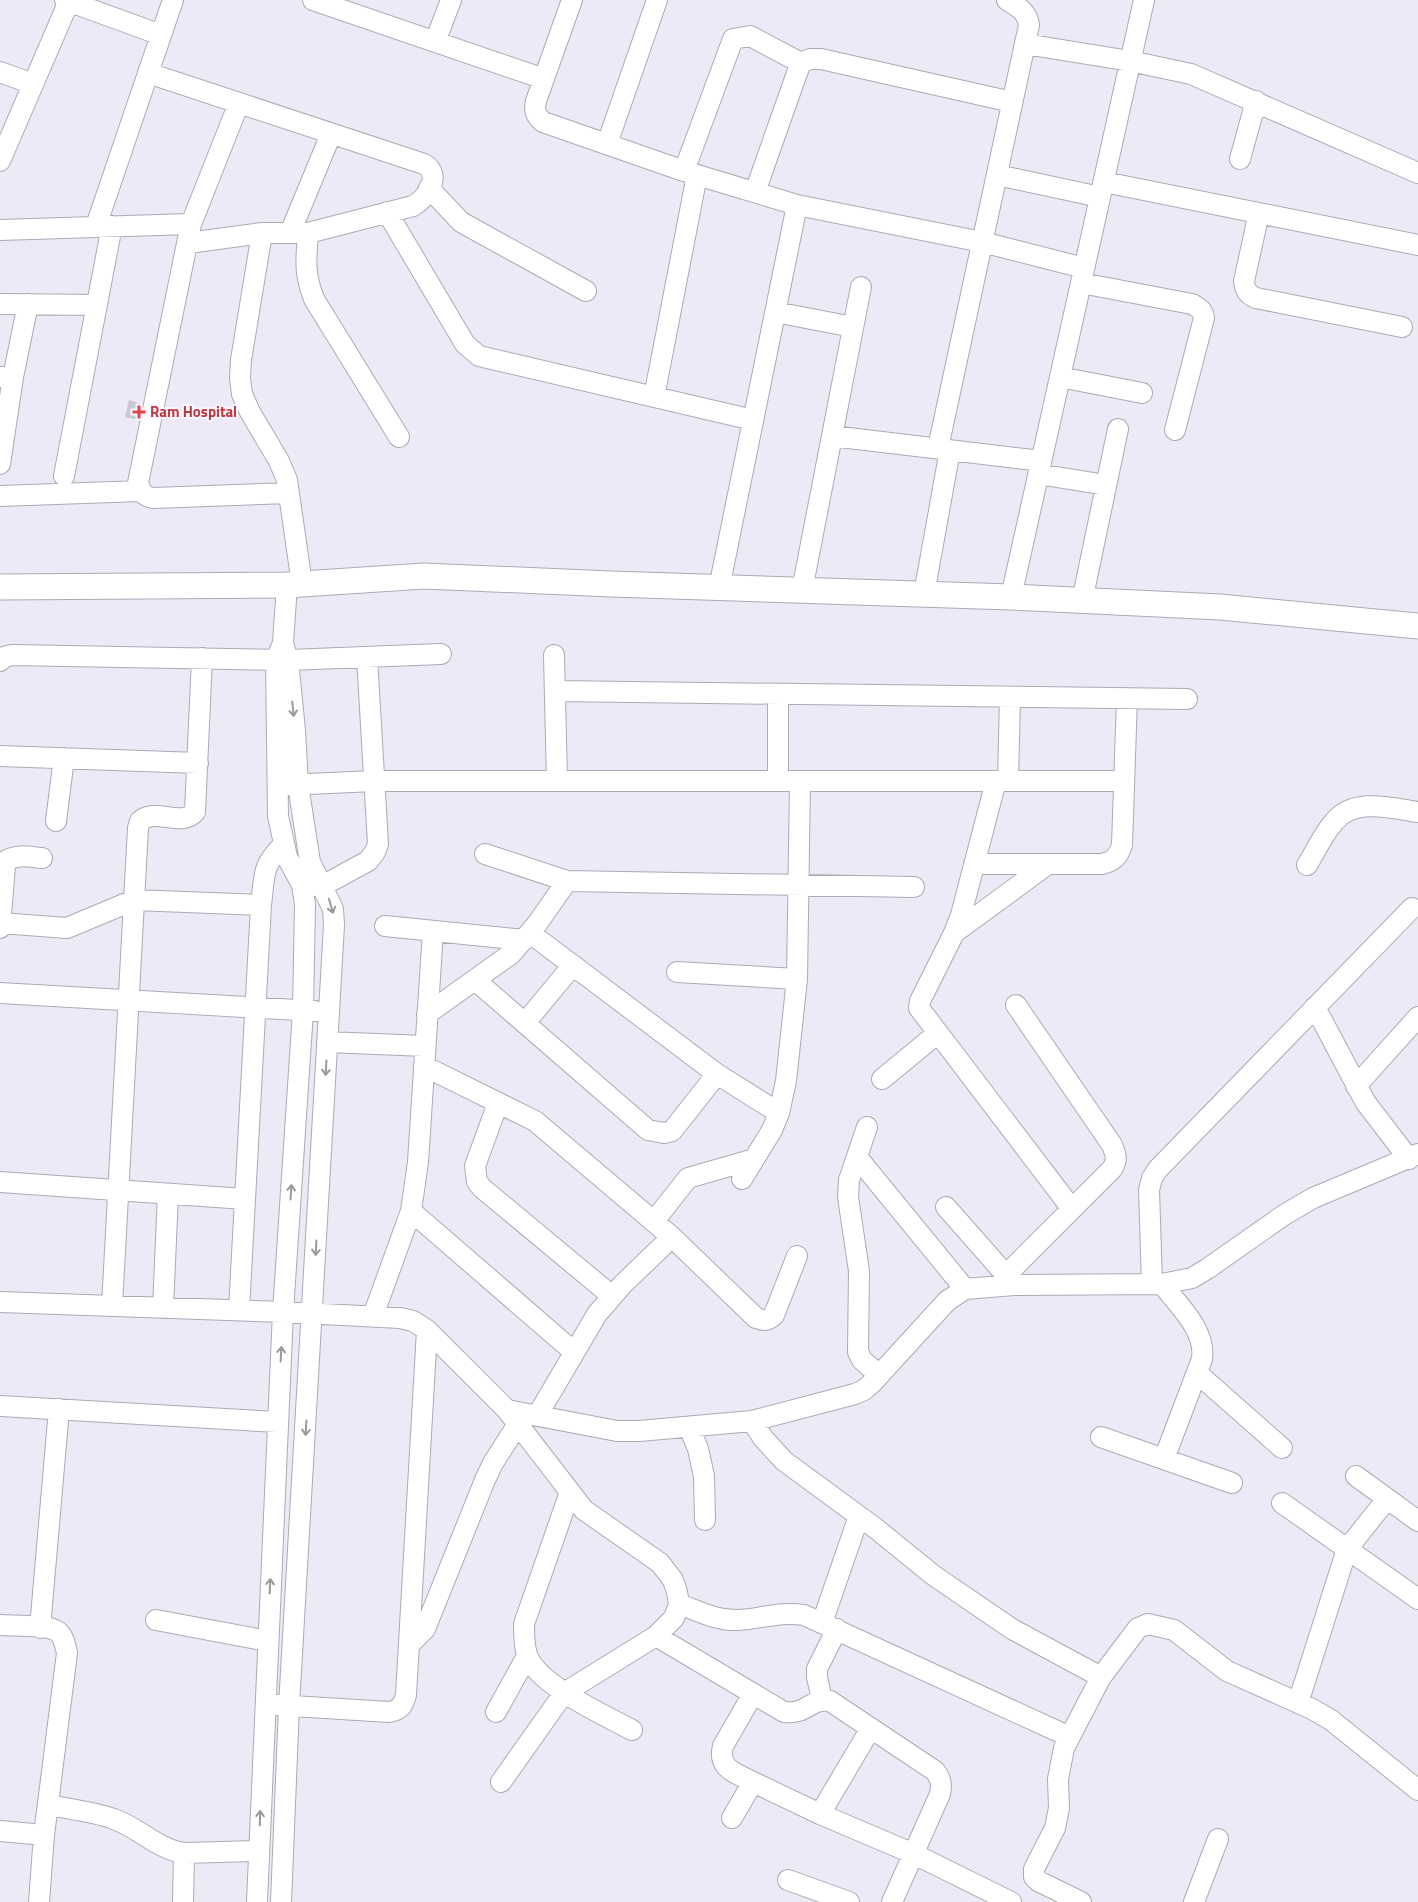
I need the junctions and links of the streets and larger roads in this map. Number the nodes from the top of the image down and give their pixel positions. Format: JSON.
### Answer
{"nodes":[{"id":1,"x":173,"y":0,"type":"edge"},
{"id":2,"x":313,"y":0,"type":"edge"},
{"id":3,"x":451,"y":0,"type":"edge"},
{"id":4,"x":572,"y":0,"type":"edge"},
{"id":5,"x":657,"y":0,"type":"edge"},
{"id":6,"x":1007,"y":0,"type":"edge"},
{"id":7,"x":1144,"y":0,"type":"edge"},
{"id":8,"x":67,"y":1,"type":"edge"},
{"id":9,"x":161,"y":35,"type":"junction"},
{"id":10,"x":435,"y":42,"type":"junction"},
{"id":11,"x":1025,"y":44,"type":"junction"},
{"id":12,"x":1130,"y":61,"type":"junction"},
{"id":13,"x":801,"y":63,"type":"junction"},
{"id":14,"x":0,"y":72,"type":"edge"},
{"id":15,"x":148,"y":73,"type":"junction"},
{"id":16,"x":544,"y":79,"type":"junction"},
{"id":17,"x":33,"y":84,"type":"junction"},
{"id":18,"x":1012,"y":102,"type":"junction"},
{"id":19,"x":1256,"y":102,"type":"junction"},
{"id":20,"x":239,"y":103,"type":"junction"},
{"id":21,"x":331,"y":134,"type":"junction"},
{"id":22,"x":607,"y":144,"type":"junction"},
{"id":23,"x":1240,"y":159,"type":"dead end"},
{"id":24,"x":0,"y":161,"type":"edge"},
{"id":25,"x":690,"y":173,"type":"junction"},
{"id":26,"x":1418,"y":173,"type":"edge"},
{"id":27,"x":997,"y":175,"type":"junction"},
{"id":28,"x":429,"y":188,"type":"junction"},
{"id":29,"x":1102,"y":190,"type":"junction"},
{"id":30,"x":755,"y":192,"type":"junction"},
{"id":31,"x":797,"y":205,"type":"junction"},
{"id":32,"x":387,"y":212,"type":"junction"},
{"id":33,"x":1259,"y":213,"type":"junction"},
{"id":34,"x":104,"y":226,"type":"junction"},
{"id":35,"x":0,"y":230,"type":"edge"},
{"id":36,"x":190,"y":233,"type":"junction"},
{"id":37,"x":262,"y":233,"type":"junction"},
{"id":38,"x":299,"y":233,"type":"junction"},
{"id":39,"x":982,"y":242,"type":"junction"},
{"id":40,"x":1418,"y":245,"type":"edge"},
{"id":41,"x":1083,"y":276,"type":"junction"},
{"id":42,"x":861,"y":287,"type":"dead end"},
{"id":43,"x":586,"y":291,"type":"dead end"},
{"id":44,"x":0,"y":304,"type":"edge"},
{"id":45,"x":28,"y":304,"type":"junction"},
{"id":46,"x":97,"y":305,"type":"junction"},
{"id":47,"x":775,"y":312,"type":"junction"},
{"id":48,"x":854,"y":327,"type":"junction"},
{"id":49,"x":1402,"y":327,"type":"dead end"},
{"id":50,"x":7,"y":377,"type":"edge"},
{"id":51,"x":1060,"y":377,"type":"junction"},
{"id":52,"x":1142,"y":393,"type":"dead end"},
{"id":53,"x":654,"y":397,"type":"junction"},
{"id":54,"x":753,"y":420,"type":"junction"},
{"id":55,"x":1118,"y":429,"type":"dead end"},
{"id":56,"x":1175,"y":430,"type":"dead end"},
{"id":57,"x":832,"y":436,"type":"junction"},
{"id":58,"x":399,"y":437,"type":"dead end"},
{"id":59,"x":944,"y":449,"type":"junction"},
{"id":60,"x":0,"y":464,"type":"edge"},
{"id":61,"x":1040,"y":467,"type":"junction"},
{"id":62,"x":64,"y":476,"type":"dead end"},
{"id":63,"x":1106,"y":485,"type":"junction"},
{"id":64,"x":141,"y":491,"type":"junction"},
{"id":65,"x":289,"y":493,"type":"junction"},
{"id":66,"x":0,"y":496,"type":"edge"},
{"id":67,"x":294,"y":584,"type":"junction"},
{"id":68,"x":0,"y":587,"type":"edge"},
{"id":69,"x":719,"y":588,"type":"junction"},
{"id":70,"x":802,"y":590,"type":"junction"},
{"id":71,"x":924,"y":594,"type":"junction"},
{"id":72,"x":1011,"y":598,"type":"junction"},
{"id":73,"x":1082,"y":601,"type":"junction"},
{"id":74,"x":1418,"y":626,"type":"edge"},
{"id":75,"x":282,"y":654,"type":"junction"},
{"id":76,"x":441,"y":654,"type":"dead end"},
{"id":77,"x":554,"y":655,"type":"dead end"},
{"id":78,"x":367,"y":657,"type":"junction"},
{"id":79,"x":1,"y":658,"type":"edge"},
{"id":80,"x":202,"y":658,"type":"junction"},
{"id":81,"x":555,"y":691,"type":"junction"},
{"id":82,"x":778,"y":694,"type":"junction"},
{"id":83,"x":1010,"y":697,"type":"junction"},
{"id":84,"x":1126,"y":698,"type":"junction"},
{"id":85,"x":1187,"y":699,"type":"dead end"},
{"id":86,"x":0,"y":756,"type":"edge"},
{"id":87,"x":64,"y":758,"type":"junction"},
{"id":88,"x":198,"y":764,"type":"junction"},
{"id":89,"x":1002,"y":780,"type":"junction"},
{"id":90,"x":374,"y":781,"type":"junction"},
{"id":91,"x":557,"y":781,"type":"junction"},
{"id":92,"x":778,"y":781,"type":"junction"},
{"id":93,"x":800,"y":781,"type":"junction"},
{"id":94,"x":1124,"y":781,"type":"junction"},
{"id":95,"x":298,"y":784,"type":"junction"},
{"id":96,"x":277,"y":785,"type":"junction"},
{"id":97,"x":1418,"y":812,"type":"edge"},
{"id":98,"x":56,"y":821,"type":"dead end"},
{"id":99,"x":284,"y":845,"type":"junction"},
{"id":100,"x":485,"y":854,"type":"dead end"},
{"id":101,"x":42,"y":858,"type":"dead end"},
{"id":102,"x":974,"y":864,"type":"junction"},
{"id":103,"x":1048,"y":864,"type":"junction"},
{"id":104,"x":1307,"y":865,"type":"dead end"},
{"id":105,"x":566,"y":881,"type":"junction"},
{"id":106,"x":302,"y":885,"type":"junction"},
{"id":107,"x":799,"y":885,"type":"junction"},
{"id":108,"x":322,"y":886,"type":"junction"},
{"id":109,"x":914,"y":887,"type":"dead end"},
{"id":110,"x":134,"y":900,"type":"junction"},
{"id":111,"x":262,"y":904,"type":"junction"},
{"id":112,"x":1412,"y":908,"type":"dead end"},
{"id":113,"x":0,"y":923,"type":"edge"},
{"id":114,"x":385,"y":926,"type":"dead end"},
{"id":115,"x":0,"y":928,"type":"edge"},
{"id":116,"x":433,"y":931,"type":"junction"},
{"id":117,"x":954,"y":933,"type":"junction"},
{"id":118,"x":527,"y":936,"type":"junction"},
{"id":119,"x":573,"y":965,"type":"junction"},
{"id":120,"x":677,"y":972,"type":"dead end"},
{"id":121,"x":797,"y":979,"type":"junction"},
{"id":122,"x":475,"y":980,"type":"junction"},
{"id":123,"x":0,"y":993,"type":"edge"},
{"id":124,"x":128,"y":1000,"type":"junction"},
{"id":125,"x":1016,"y":1005,"type":"dead end"},
{"id":126,"x":255,"y":1008,"type":"junction"},
{"id":127,"x":1315,"y":1008,"type":"junction"},
{"id":128,"x":303,"y":1011,"type":"junction"},
{"id":129,"x":329,"y":1011,"type":"junction"},
{"id":130,"x":427,"y":1014,"type":"junction"},
{"id":131,"x":1418,"y":1017,"type":"edge"},
{"id":132,"x":525,"y":1023,"type":"junction"},
{"id":133,"x":938,"y":1034,"type":"junction"},
{"id":134,"x":327,"y":1042,"type":"junction"},
{"id":135,"x":426,"y":1046,"type":"junction"},
{"id":136,"x":424,"y":1066,"type":"junction"},
{"id":137,"x":717,"y":1074,"type":"junction"},
{"id":138,"x":882,"y":1078,"type":"dead end"},
{"id":139,"x":1356,"y":1086,"type":"junction"},
{"id":140,"x":498,"y":1103,"type":"junction"},
{"id":141,"x":779,"y":1113,"type":"junction"},
{"id":142,"x":867,"y":1127,"type":"dead end"},
{"id":143,"x":857,"y":1157,"type":"junction"},
{"id":144,"x":1414,"y":1157,"type":"edge"},
{"id":145,"x":754,"y":1159,"type":"junction"},
{"id":146,"x":742,"y":1179,"type":"dead end"},
{"id":147,"x":0,"y":1182,"type":"edge"},
{"id":148,"x":118,"y":1190,"type":"junction"},
{"id":149,"x":168,"y":1194,"type":"junction"},
{"id":150,"x":245,"y":1199,"type":"junction"},
{"id":151,"x":946,"y":1207,"type":"dead end"},
{"id":152,"x":1072,"y":1209,"type":"junction"},
{"id":153,"x":411,"y":1211,"type":"junction"},
{"id":154,"x":654,"y":1222,"type":"junction"},
{"id":155,"x":672,"y":1237,"type":"junction"},
{"id":156,"x":797,"y":1256,"type":"dead end"},
{"id":157,"x":1010,"y":1280,"type":"junction"},
{"id":158,"x":1157,"y":1284,"type":"junction"},
{"id":159,"x":966,"y":1289,"type":"junction"},
{"id":160,"x":612,"y":1296,"type":"junction"},
{"id":161,"x":0,"y":1302,"type":"edge"},
{"id":162,"x":112,"y":1306,"type":"junction"},
{"id":163,"x":163,"y":1308,"type":"junction"},
{"id":164,"x":239,"y":1310,"type":"junction"},
{"id":165,"x":283,"y":1312,"type":"junction"},
{"id":166,"x":313,"y":1313,"type":"junction"},
{"id":167,"x":373,"y":1316,"type":"junction"},
{"id":168,"x":427,"y":1330,"type":"junction"},
{"id":169,"x":574,"y":1352,"type":"junction"},
{"id":170,"x":1197,"y":1373,"type":"junction"},
{"id":171,"x":879,"y":1375,"type":"junction"},
{"id":172,"x":279,"y":1393,"type":"junction"},
{"id":173,"x":308,"y":1395,"type":"junction"},
{"id":174,"x":0,"y":1406,"type":"edge"},
{"id":175,"x":58,"y":1409,"type":"junction"},
{"id":176,"x":537,"y":1416,"type":"junction"},
{"id":177,"x":513,"y":1417,"type":"junction"},
{"id":178,"x":752,"y":1421,"type":"junction"},
{"id":179,"x":277,"y":1422,"type":"junction"},
{"id":180,"x":689,"y":1427,"type":"junction"},
{"id":181,"x":1101,"y":1437,"type":"dead end"},
{"id":182,"x":1282,"y":1448,"type":"dead end"},
{"id":183,"x":1164,"y":1459,"type":"junction"},
{"id":184,"x":1356,"y":1476,"type":"dead end"},
{"id":185,"x":1232,"y":1483,"type":"dead end"},
{"id":186,"x":570,"y":1492,"type":"junction"},
{"id":187,"x":1387,"y":1499,"type":"junction"},
{"id":188,"x":1282,"y":1503,"type":"dead end"},
{"id":189,"x":859,"y":1516,"type":"junction"},
{"id":190,"x":705,"y":1520,"type":"dead end"},
{"id":191,"x":1418,"y":1521,"type":"edge"},
{"id":192,"x":272,"y":1545,"type":"junction"},
{"id":193,"x":299,"y":1546,"type":"junction"},
{"id":194,"x":1347,"y":1549,"type":"junction"},
{"id":195,"x":1418,"y":1599,"type":"edge"},
{"id":196,"x":679,"y":1604,"type":"junction"},
{"id":197,"x":156,"y":1620,"type":"dead end"},
{"id":198,"x":294,"y":1623,"type":"junction"},
{"id":199,"x":0,"y":1625,"type":"edge"},
{"id":200,"x":830,"y":1626,"type":"junction"},
{"id":201,"x":40,"y":1628,"type":"junction"},
{"id":202,"x":268,"y":1631,"type":"junction"},
{"id":203,"x":656,"y":1636,"type":"junction"},
{"id":204,"x":409,"y":1645,"type":"junction"},
{"id":205,"x":527,"y":1656,"type":"junction"},
{"id":206,"x":1101,"y":1677,"type":"junction"},
{"id":207,"x":564,"y":1693,"type":"junction"},
{"id":208,"x":753,"y":1694,"type":"junction"},
{"id":209,"x":822,"y":1700,"type":"junction"},
{"id":210,"x":1298,"y":1703,"type":"junction"},
{"id":211,"x":265,"y":1704,"type":"junction"},
{"id":212,"x":289,"y":1706,"type":"junction"},
{"id":213,"x":496,"y":1712,"type":"dead end"},
{"id":214,"x":871,"y":1728,"type":"junction"},
{"id":215,"x":632,"y":1730,"type":"dead end"},
{"id":216,"x":1070,"y":1737,"type":"junction"},
{"id":217,"x":502,"y":1782,"type":"dead end"},
{"id":218,"x":753,"y":1782,"type":"junction"},
{"id":219,"x":1418,"y":1790,"type":"edge"},
{"id":220,"x":49,"y":1805,"type":"junction"},
{"id":221,"x":820,"y":1814,"type":"junction"},
{"id":222,"x":732,"y":1818,"type":"dead end"},
{"id":223,"x":0,"y":1831,"type":"edge"},
{"id":224,"x":44,"y":1835,"type":"junction"},
{"id":225,"x":1218,"y":1839,"type":"dead end"},
{"id":226,"x":259,"y":1852,"type":"junction"},
{"id":227,"x":184,"y":1853,"type":"junction"},
{"id":228,"x":914,"y":1854,"type":"junction"},
{"id":229,"x":788,"y":1880,"type":"dead end"},
{"id":230,"x":1052,"y":1897,"type":"edge"},
{"id":231,"x":40,"y":1902,"type":"edge"},
{"id":232,"x":183,"y":1902,"type":"edge"},
{"id":233,"x":257,"y":1902,"type":"edge"},
{"id":234,"x":281,"y":1902,"type":"edge"},
{"id":235,"x":849,"y":1902,"type":"edge"},
{"id":236,"x":892,"y":1902,"type":"edge"},
{"id":237,"x":1011,"y":1902,"type":"edge"},
{"id":238,"x":1081,"y":1902,"type":"edge"},
{"id":239,"x":1194,"y":1902,"type":"edge"}],
"edges":[{"from":1,"to":9,"type":"street"},
{"from":2,"to":10,"type":"street"},
{"from":3,"to":10,"type":"street"},
{"from":4,"to":16,"type":"street"},
{"from":5,"to":22,"type":"street"},
{"from":6,"to":11,"type":"street"},
{"from":7,"to":12,"type":"street"},
{"from":8,"to":9,"type":"street"},
{"from":8,"to":17,"type":"street"},
{"from":9,"to":15,"type":"street"},
{"from":10,"to":16,"type":"street"},
{"from":11,"to":12,"type":"street"},
{"from":11,"to":18,"type":"street"},
{"from":12,"to":19,"type":"street"},
{"from":12,"to":29,"type":"street"},
{"from":13,"to":18,"type":"street"},
{"from":13,"to":25,"type":"street"},
{"from":13,"to":30,"type":"street"},
{"from":14,"to":17,"type":"street"},
{"from":15,"to":20,"type":"street"},
{"from":15,"to":34,"type":"street"},
{"from":16,"to":22,"type":"street"},
{"from":17,"to":24,"type":"street"},
{"from":18,"to":27,"type":"street"},
{"from":19,"to":23,"type":"street"},
{"from":19,"to":26,"type":"street"},
{"from":20,"to":21,"type":"street"},
{"from":20,"to":36,"type":"street"},
{"from":21,"to":28,"type":"street"},
{"from":21,"to":38,"type":"street"},
{"from":22,"to":25,"type":"street"},
{"from":25,"to":30,"type":"street"},
{"from":25,"to":53,"type":"street"},
{"from":27,"to":29,"type":"street"},
{"from":27,"to":39,"type":"street"},
{"from":28,"to":32,"type":"street"},
{"from":28,"to":43,"type":"street"},
{"from":29,"to":33,"type":"street"},
{"from":29,"to":41,"type":"street"},
{"from":30,"to":31,"type":"street"},
{"from":31,"to":39,"type":"street"},
{"from":31,"to":47,"type":"street"},
{"from":32,"to":38,"type":"street"},
{"from":32,"to":53,"type":"street"},
{"from":33,"to":40,"type":"street"},
{"from":33,"to":49,"type":"street"},
{"from":34,"to":35,"type":"street"},
{"from":34,"to":36,"type":"street"},
{"from":34,"to":46,"type":"street"},
{"from":36,"to":37,"type":"street"},
{"from":36,"to":64,"type":"street"},
{"from":37,"to":38,"type":"street"},
{"from":37,"to":65,"type":"street"},
{"from":38,"to":58,"type":"street"},
{"from":39,"to":41,"type":"street"},
{"from":39,"to":59,"type":"street"},
{"from":41,"to":51,"type":"street"},
{"from":41,"to":56,"type":"street"},
{"from":42,"to":48,"type":"street"},
{"from":44,"to":45,"type":"street"},
{"from":45,"to":46,"type":"street"},
{"from":45,"to":50,"type":"street"},
{"from":46,"to":62,"type":"street"},
{"from":47,"to":48,"type":"street"},
{"from":47,"to":54,"type":"street"},
{"from":48,"to":57,"type":"street"},
{"from":50,"to":60,"type":"street"},
{"from":51,"to":52,"type":"street"},
{"from":51,"to":61,"type":"street"},
{"from":53,"to":54,"type":"street"},
{"from":54,"to":69,"type":"street"},
{"from":55,"to":63,"type":"street"},
{"from":57,"to":59,"type":"street"},
{"from":57,"to":70,"type":"street"},
{"from":59,"to":61,"type":"street"},
{"from":59,"to":71,"type":"street"},
{"from":61,"to":63,"type":"street"},
{"from":61,"to":72,"type":"street"},
{"from":63,"to":73,"type":"street"},
{"from":64,"to":65,"type":"street"},
{"from":64,"to":66,"type":"street"},
{"from":65,"to":67,"type":"street"},
{"from":67,"to":68,"type":"street"},
{"from":67,"to":69,"type":"street"},
{"from":67,"to":75,"type":"street"},
{"from":69,"to":70,"type":"street"},
{"from":70,"to":71,"type":"street"},
{"from":71,"to":72,"type":"street"},
{"from":72,"to":73,"type":"street"},
{"from":73,"to":74,"type":"street"},
{"from":75,"to":78,"type":"street"},
{"from":75,"to":80,"type":"street"},
{"from":75,"to":95,"type":"street","one_way":true},
{"from":75,"to":96,"type":"street"},
{"from":76,"to":78,"type":"street"},
{"from":77,"to":81,"type":"street"},
{"from":78,"to":90,"type":"street"},
{"from":79,"to":80,"type":"street"},
{"from":80,"to":88,"type":"street"},
{"from":81,"to":82,"type":"street"},
{"from":81,"to":91,"type":"street"},
{"from":82,"to":83,"type":"street"},
{"from":82,"to":92,"type":"street"},
{"from":83,"to":84,"type":"street"},
{"from":83,"to":89,"type":"street"},
{"from":84,"to":85,"type":"street"},
{"from":84,"to":94,"type":"street"},
{"from":86,"to":87,"type":"street"},
{"from":87,"to":88,"type":"street"},
{"from":87,"to":98,"type":"street"},
{"from":88,"to":110,"type":"street"},
{"from":89,"to":93,"type":"street"},
{"from":89,"to":94,"type":"street"},
{"from":89,"to":102,"type":"street"},
{"from":90,"to":91,"type":"street"},
{"from":90,"to":95,"type":"street"},
{"from":90,"to":108,"type":"street"},
{"from":91,"to":92,"type":"street"},
{"from":92,"to":93,"type":"street"},
{"from":93,"to":107,"type":"street"},
{"from":94,"to":103,"type":"street"},
{"from":95,"to":96,"type":"street"},
{"from":95,"to":108,"type":"street"},
{"from":96,"to":99,"type":"street"},
{"from":97,"to":104,"type":"street"},
{"from":99,"to":106,"type":"street"},
{"from":99,"to":111,"type":"street"},
{"from":100,"to":105,"type":"street"},
{"from":101,"to":113,"type":"street"},
{"from":102,"to":103,"type":"street"},
{"from":102,"to":117,"type":"street"},
{"from":103,"to":117,"type":"street"},
{"from":105,"to":107,"type":"street"},
{"from":105,"to":118,"type":"street"},
{"from":106,"to":108,"type":"street"},
{"from":106,"to":128,"type":"street"},
{"from":107,"to":109,"type":"street"},
{"from":107,"to":121,"type":"street"},
{"from":108,"to":129,"type":"street","one_way":true},
{"from":110,"to":111,"type":"street"},
{"from":110,"to":113,"type":"street"},
{"from":110,"to":124,"type":"street"},
{"from":111,"to":126,"type":"street"},
{"from":112,"to":127,"type":"street"},
{"from":113,"to":115,"type":"street"},
{"from":114,"to":116,"type":"street"},
{"from":116,"to":118,"type":"street"},
{"from":116,"to":130,"type":"street"},
{"from":117,"to":133,"type":"street"},
{"from":118,"to":119,"type":"street"},
{"from":118,"to":122,"type":"street"},
{"from":119,"to":132,"type":"street"},
{"from":119,"to":137,"type":"street"},
{"from":120,"to":121,"type":"street"},
{"from":121,"to":141,"type":"street"},
{"from":122,"to":130,"type":"street"},
{"from":122,"to":132,"type":"street"},
{"from":123,"to":124,"type":"street"},
{"from":124,"to":126,"type":"street"},
{"from":124,"to":148,"type":"street"},
{"from":125,"to":152,"type":"street"},
{"from":126,"to":128,"type":"street"},
{"from":126,"to":150,"type":"street"},
{"from":127,"to":139,"type":"street"},
{"from":127,"to":158,"type":"street"},
{"from":128,"to":129,"type":"street"},
{"from":165,"to":128,"type":"street","one_way":true},
{"from":129,"to":134,"type":"street"},
{"from":130,"to":135,"type":"street"},
{"from":131,"to":139,"type":"street"},
{"from":132,"to":137,"type":"street"},
{"from":133,"to":138,"type":"street"},
{"from":133,"to":152,"type":"street"},
{"from":134,"to":135,"type":"street"},
{"from":134,"to":166,"type":"street","one_way":true},
{"from":135,"to":136,"type":"street"},
{"from":136,"to":140,"type":"street"},
{"from":136,"to":153,"type":"street"},
{"from":137,"to":141,"type":"street"},
{"from":139,"to":144,"type":"street"},
{"from":140,"to":154,"type":"street"},
{"from":140,"to":160,"type":"street"},
{"from":141,"to":145,"type":"street"},
{"from":142,"to":143,"type":"street"},
{"from":143,"to":159,"type":"street"},
{"from":143,"to":171,"type":"street"},
{"from":144,"to":158,"type":"street"},
{"from":145,"to":146,"type":"street"},
{"from":145,"to":154,"type":"street"},
{"from":147,"to":148,"type":"street"},
{"from":148,"to":149,"type":"street"},
{"from":148,"to":162,"type":"street"},
{"from":149,"to":150,"type":"street"},
{"from":149,"to":163,"type":"street"},
{"from":150,"to":164,"type":"street"},
{"from":151,"to":157,"type":"street"},
{"from":152,"to":157,"type":"street"},
{"from":153,"to":167,"type":"street"},
{"from":153,"to":169,"type":"street"},
{"from":154,"to":155,"type":"street"},
{"from":155,"to":156,"type":"street"},
{"from":155,"to":160,"type":"street"},
{"from":157,"to":158,"type":"street"},
{"from":157,"to":159,"type":"street"},
{"from":158,"to":170,"type":"street"},
{"from":159,"to":171,"type":"street"},
{"from":160,"to":169,"type":"street"},
{"from":161,"to":162,"type":"street"},
{"from":162,"to":163,"type":"street"},
{"from":163,"to":164,"type":"street"},
{"from":164,"to":165,"type":"street"},
{"from":165,"to":166,"type":"street"},
{"from":172,"to":165,"type":"street","one_way":true},
{"from":166,"to":167,"type":"street"},
{"from":166,"to":173,"type":"street"},
{"from":167,"to":168,"type":"street"},
{"from":168,"to":177,"type":"street"},
{"from":168,"to":204,"type":"street"},
{"from":169,"to":176,"type":"street"},
{"from":170,"to":182,"type":"street"},
{"from":170,"to":183,"type":"street"},
{"from":171,"to":178,"type":"street"},
{"from":172,"to":173,"type":"street"},
{"from":172,"to":179,"type":"street"},
{"from":173,"to":193,"type":"street","one_way":true},
{"from":174,"to":175,"type":"street"},
{"from":175,"to":179,"type":"street"},
{"from":175,"to":201,"type":"street"},
{"from":176,"to":177,"type":"street"},
{"from":176,"to":180,"type":"street"},
{"from":177,"to":186,"type":"street"},
{"from":177,"to":204,"type":"street"},
{"from":178,"to":180,"type":"street"},
{"from":178,"to":189,"type":"street"},
{"from":179,"to":192,"type":"street"},
{"from":180,"to":190,"type":"street"},
{"from":181,"to":183,"type":"street"},
{"from":183,"to":185,"type":"street"},
{"from":184,"to":187,"type":"street"},
{"from":186,"to":196,"type":"street"},
{"from":186,"to":205,"type":"street"},
{"from":187,"to":191,"type":"street"},
{"from":187,"to":194,"type":"street"},
{"from":188,"to":194,"type":"street"},
{"from":189,"to":200,"type":"street"},
{"from":189,"to":206,"type":"street"},
{"from":192,"to":193,"type":"street"},
{"from":202,"to":192,"type":"street","one_way":true},
{"from":193,"to":198,"type":"street"},
{"from":194,"to":195,"type":"street"},
{"from":194,"to":210,"type":"street"},
{"from":196,"to":200,"type":"street"},
{"from":196,"to":203,"type":"street"},
{"from":197,"to":202,"type":"street"},
{"from":198,"to":202,"type":"street"},
{"from":198,"to":212,"type":"street"},
{"from":199,"to":201,"type":"street"},
{"from":200,"to":209,"type":"street"},
{"from":200,"to":216,"type":"street"},
{"from":201,"to":220,"type":"street"},
{"from":202,"to":211,"type":"street"},
{"from":203,"to":207,"type":"street"},
{"from":203,"to":208,"type":"street"},
{"from":204,"to":212,"type":"street"},
{"from":205,"to":207,"type":"street"},
{"from":205,"to":213,"type":"street"},
{"from":206,"to":210,"type":"street"},
{"from":206,"to":216,"type":"street"},
{"from":207,"to":215,"type":"street"},
{"from":207,"to":217,"type":"street"},
{"from":208,"to":209,"type":"street"},
{"from":208,"to":218,"type":"street"},
{"from":209,"to":214,"type":"street"},
{"from":210,"to":219,"type":"street"},
{"from":211,"to":212,"type":"street"},
{"from":226,"to":211,"type":"street","one_way":true},
{"from":212,"to":234,"type":"street"},
{"from":214,"to":221,"type":"street"},
{"from":214,"to":228,"type":"street"},
{"from":216,"to":230,"type":"street"},
{"from":218,"to":221,"type":"street"},
{"from":218,"to":222,"type":"street"},
{"from":220,"to":224,"type":"street"},
{"from":220,"to":227,"type":"street"},
{"from":221,"to":228,"type":"street"},
{"from":223,"to":224,"type":"street"},
{"from":224,"to":231,"type":"street"},
{"from":225,"to":239,"type":"street"},
{"from":226,"to":227,"type":"street"},
{"from":226,"to":233,"type":"street"},
{"from":227,"to":232,"type":"street"},
{"from":228,"to":236,"type":"street"},
{"from":228,"to":237,"type":"street"},
{"from":229,"to":235,"type":"street"},
{"from":230,"to":238,"type":"street"}]}
